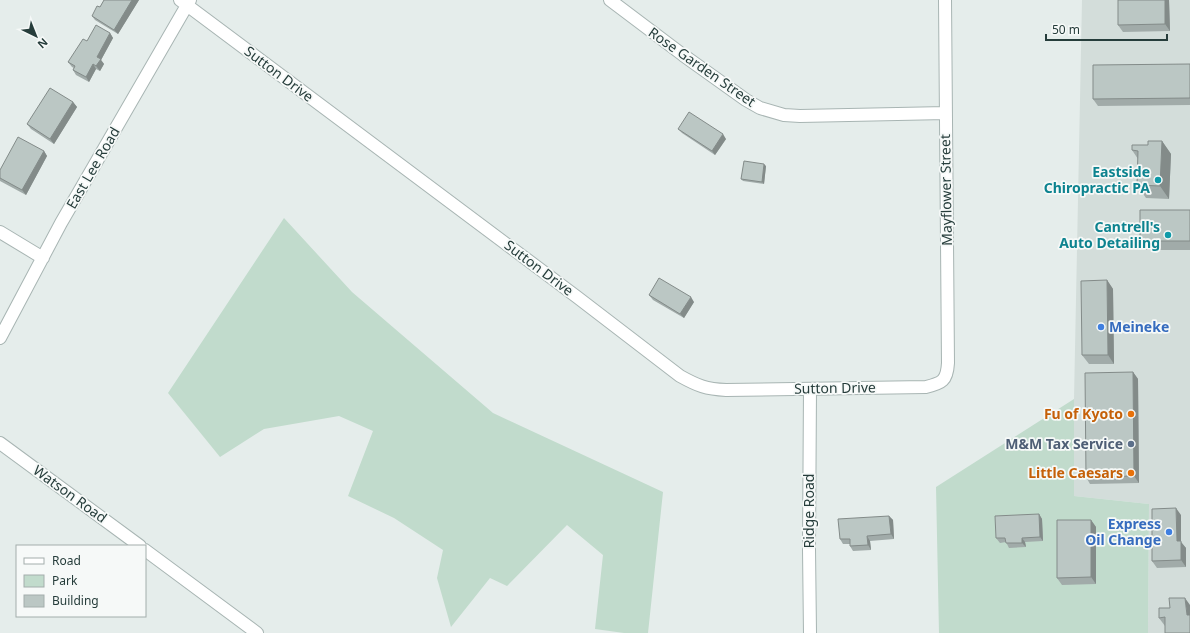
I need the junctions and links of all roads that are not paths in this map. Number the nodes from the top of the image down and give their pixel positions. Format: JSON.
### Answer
{"nodes":[{"id":1,"x":610,"y":0,"type":"edge"},
{"id":2,"x":945,"y":0,"type":"edge"},
{"id":3,"x":186,"y":2,"type":"edge"},
{"id":4,"x":946,"y":113,"type":"junction"},
{"id":5,"x":0,"y":232,"type":"edge"},
{"id":6,"x":43,"y":258,"type":"junction"},
{"id":7,"x":0,"y":338,"type":"edge"},
{"id":8,"x":945,"y":379,"type":"joint"},
{"id":9,"x":810,"y":389,"type":"junction"},
{"id":10,"x":0,"y":443,"type":"edge"},
{"id":11,"x":139,"y":545,"type":"edge"},
{"id":12,"x":146,"y":551,"type":"edge"},
{"id":13,"x":258,"y":633,"type":"edge"},
{"id":14,"x":810,"y":633,"type":"edge"}],
"edges":[{"from":1,"to":4,"type":"street","name":"Rose Garden Street"},
{"from":2,"to":4,"type":"street","name":"Mayflower Street"},
{"from":3,"to":6,"type":"street","name":"East Lee Road"},
{"from":3,"to":9,"type":"street","name":"Sutton Drive"},
{"from":4,"to":8,"type":"street","name":"Mayflower Street"},
{"from":5,"to":6,"type":"street"},
{"from":6,"to":7,"type":"street","name":"East Lee Road"},
{"from":8,"to":9,"type":"street","name":"Sutton Drive"},
{"from":9,"to":14,"type":"street","name":"Ridge Road"},
{"from":10,"to":11,"type":"street","name":"Watson Road"},
{"from":12,"to":13,"type":"street"}]}
